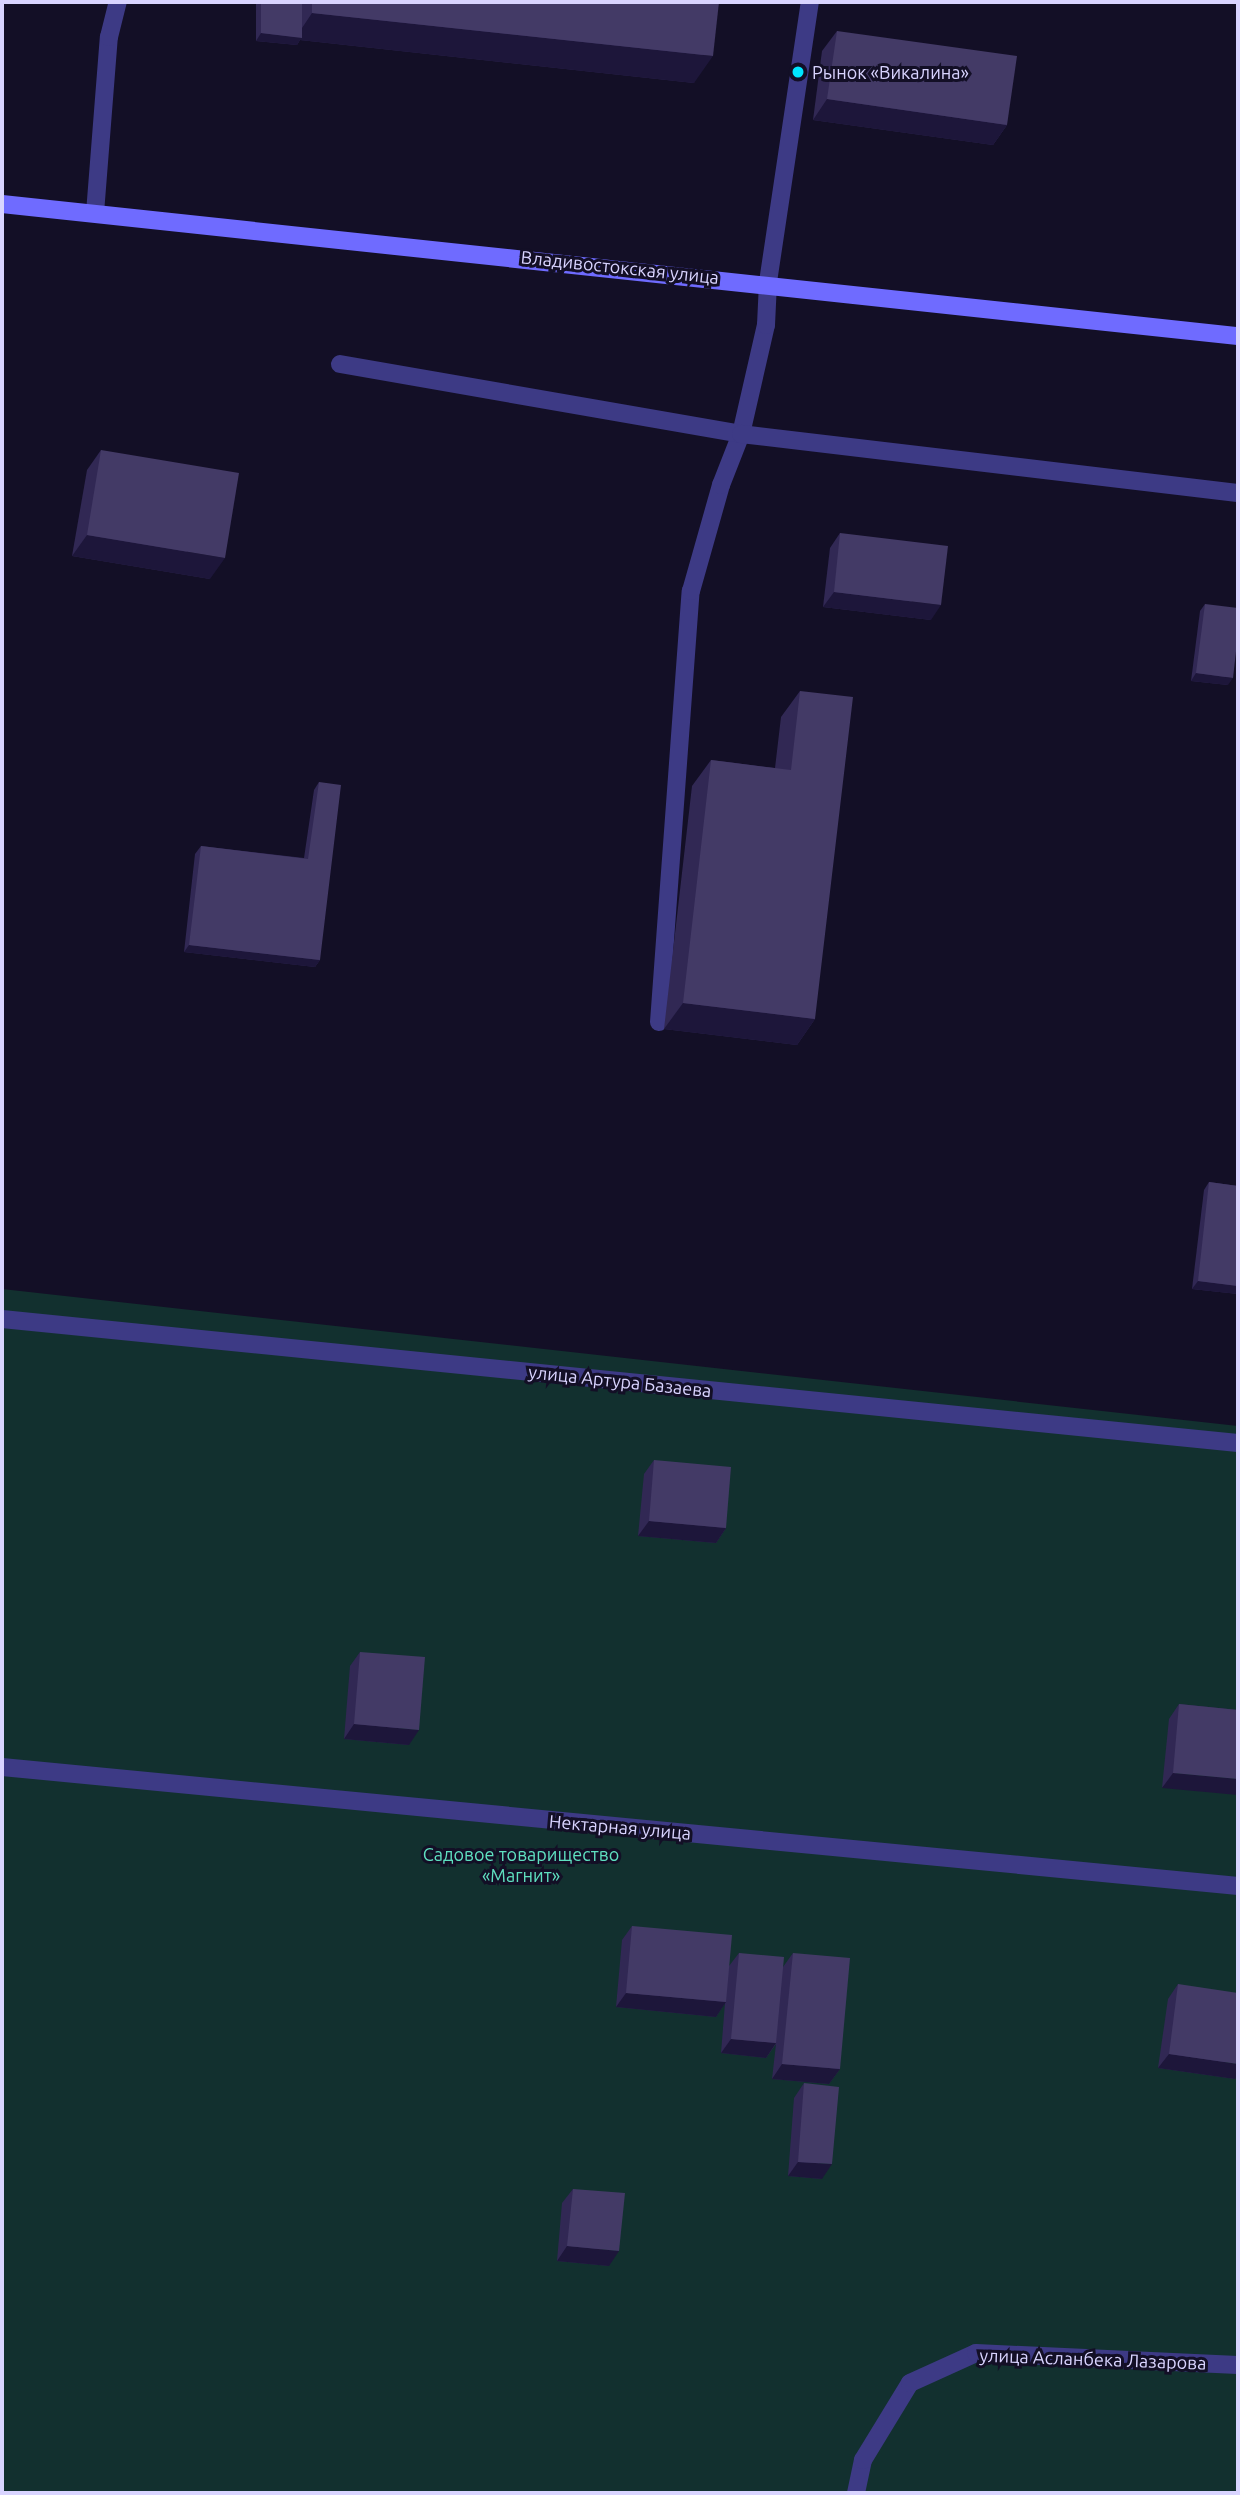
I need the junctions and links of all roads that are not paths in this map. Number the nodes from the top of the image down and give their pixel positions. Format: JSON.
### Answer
{"nodes":[{"id":1,"x":118,"y":2,"type":"edge"},
{"id":2,"x":810,"y":2,"type":"edge"},
{"id":3,"x":2,"y":204,"type":"edge"},
{"id":4,"x":95,"y":214,"type":"junction"},
{"id":5,"x":768,"y":282,"type":"junction"},
{"id":6,"x":1238,"y":336,"type":"edge"},
{"id":7,"x":340,"y":364,"type":"dead end"},
{"id":8,"x":741,"y":434,"type":"junction"},
{"id":9,"x":1238,"y":493,"type":"edge"},
{"id":10,"x":659,"y":1023,"type":"dead end"},
{"id":11,"x":2,"y":1318,"type":"edge"},
{"id":12,"x":1238,"y":1443,"type":"edge"},
{"id":13,"x":2,"y":1767,"type":"edge"},
{"id":14,"x":1238,"y":1886,"type":"edge"},
{"id":15,"x":1238,"y":2365,"type":"edge"},
{"id":16,"x":856,"y":2493,"type":"edge"}],
"edges":[{"from":1,"to":4,"type":"street"},
{"from":2,"to":5,"type":"street"},
{"from":3,"to":4,"type":"main road","name":"Владивостокская улица"},
{"from":4,"to":5,"type":"main road","name":"Владивостокская улица"},
{"from":5,"to":6,"type":"main road","name":"Владивостокская улица"},
{"from":5,"to":8,"type":"street"},
{"from":7,"to":8,"type":"street"},
{"from":8,"to":9,"type":"street"},
{"from":8,"to":10,"type":"street"},
{"from":11,"to":12,"type":"street","name":"улица Артура Базаева"},
{"from":13,"to":14,"type":"street","name":"Нектарная улица"},
{"from":15,"to":16,"type":"street","name":"улица Асланбека Лазарова"}]}
